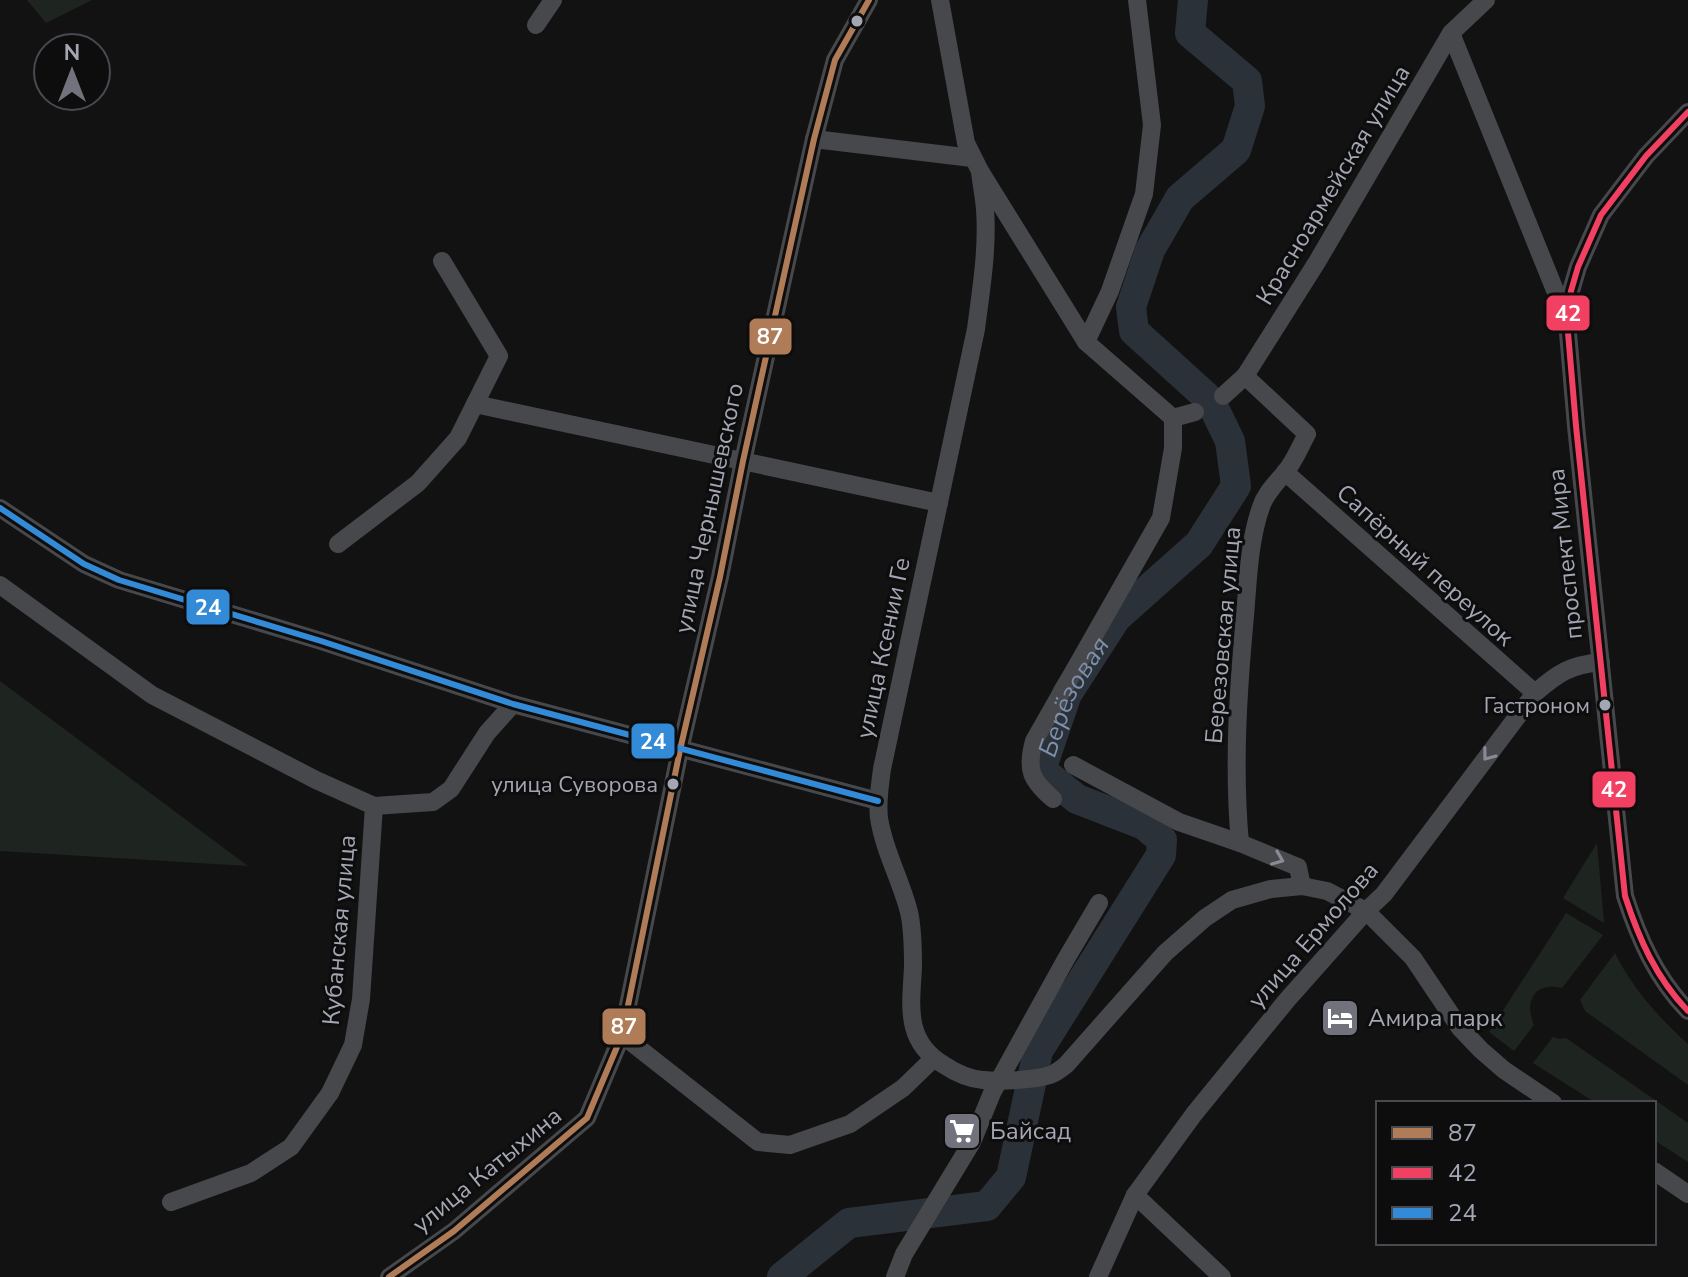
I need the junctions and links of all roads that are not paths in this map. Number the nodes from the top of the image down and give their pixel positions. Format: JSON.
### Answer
{"nodes":[{"id":1,"x":553,"y":0,"type":"edge"},
{"id":2,"x":869,"y":0,"type":"edge"},
{"id":3,"x":940,"y":0,"type":"edge"},
{"id":4,"x":1137,"y":0,"type":"edge"},
{"id":5,"x":1486,"y":0,"type":"edge"},
{"id":6,"x":536,"y":25,"type":"dead end"},
{"id":7,"x":1451,"y":33,"type":"junction"},
{"id":8,"x":1688,"y":112,"type":"edge"},
{"id":9,"x":814,"y":139,"type":"junction"},
{"id":10,"x":976,"y":164,"type":"junction"},
{"id":11,"x":442,"y":261,"type":"dead end"},
{"id":12,"x":1567,"y":321,"type":"junction"},
{"id":13,"x":1086,"y":342,"type":"junction"},
{"id":14,"x":1245,"y":376,"type":"junction"},
{"id":15,"x":1223,"y":396,"type":"dead end"},
{"id":16,"x":475,"y":404,"type":"junction"},
{"id":17,"x":1195,"y":412,"type":"dead end"},
{"id":18,"x":1173,"y":418,"type":"junction"},
{"id":19,"x":743,"y":461,"type":"junction"},
{"id":20,"x":1285,"y":472,"type":"junction"},
{"id":21,"x":939,"y":503,"type":"junction"},
{"id":22,"x":0,"y":508,"type":"edge"},
{"id":23,"x":338,"y":544,"type":"dead end"},
{"id":24,"x":0,"y":585,"type":"edge"},
{"id":25,"x":1601,"y":662,"type":"junction"},
{"id":26,"x":1535,"y":693,"type":"junction"},
{"id":27,"x":513,"y":704,"type":"junction"},
{"id":28,"x":680,"y":750,"type":"junction"},
{"id":29,"x":1073,"y":765,"type":"dead end"},
{"id":30,"x":1053,"y":799,"type":"dead end"},
{"id":31,"x":878,"y":801,"type":"junction"},
{"id":32,"x":374,"y":806,"type":"junction"},
{"id":33,"x":1240,"y":843,"type":"junction"},
{"id":34,"x":1302,"y":886,"type":"junction"},
{"id":35,"x":1099,"y":903,"type":"dead end"},
{"id":36,"x":1366,"y":911,"type":"junction"},
{"id":37,"x":1688,"y":1011,"type":"edge"},
{"id":38,"x":622,"y":1035,"type":"junction"},
{"id":39,"x":933,"y":1059,"type":"junction"},
{"id":40,"x":1004,"y":1081,"type":"junction"},
{"id":41,"x":1550,"y":1101,"type":"edge"},
{"id":42,"x":1656,"y":1172,"type":"edge"},
{"id":43,"x":1688,"y":1194,"type":"edge"},
{"id":44,"x":1135,"y":1195,"type":"junction"},
{"id":45,"x":171,"y":1202,"type":"dead end"},
{"id":46,"x":389,"y":1277,"type":"edge"},
{"id":47,"x":895,"y":1277,"type":"edge"},
{"id":48,"x":1098,"y":1277,"type":"edge"},
{"id":49,"x":1222,"y":1277,"type":"edge"}],
"edges":[{"from":1,"to":6,"type":"street"},
{"from":2,"to":9,"type":"street","name":"улица Чернышевского"},
{"from":3,"to":10,"type":"street"},
{"from":4,"to":13,"type":"street"},
{"from":5,"to":7,"type":"street","name":"Красноармейская улица"},
{"from":7,"to":12,"type":"street"},
{"from":7,"to":14,"type":"street","name":"Красноармейская улица"},
{"from":8,"to":12,"type":"street","name":"проспект Мира"},
{"from":9,"to":10,"type":"street"},
{"from":9,"to":19,"type":"street","name":"улица Чернышевского"},
{"from":10,"to":13,"type":"street"},
{"from":10,"to":21,"type":"street","name":"улица Ксении Ге"},
{"from":11,"to":16,"type":"street"},
{"from":12,"to":25,"type":"street","name":"проспект Мира"},
{"from":13,"to":18,"type":"street"},
{"from":14,"to":15,"type":"street","name":"Красноармейская улица"},
{"from":14,"to":20,"type":"street","name":"Березовская улица"},
{"from":16,"to":19,"type":"street"},
{"from":16,"to":23,"type":"street"},
{"from":17,"to":18,"type":"street"},
{"from":18,"to":30,"type":"street"},
{"from":19,"to":21,"type":"street"},
{"from":19,"to":28,"type":"street","name":"улица Чернышевского"},
{"from":20,"to":26,"type":"street","name":"Сапёрный переулок"},
{"from":20,"to":33,"type":"street","name":"Березовская улица"},
{"from":21,"to":31,"type":"street","name":"улица Ксении Ге"},
{"from":22,"to":27,"type":"street"},
{"from":24,"to":32,"type":"street","name":"Кубанская улица"},
{"from":25,"to":26,"type":"street","name":"улица Ермолова"},
{"from":25,"to":37,"type":"street","name":"проспект Мира"},
{"from":26,"to":36,"type":"street","name":"улица Ермолова","one_way":true},
{"from":27,"to":28,"type":"street"},
{"from":27,"to":32,"type":"street","name":"Кубанская улица"},
{"from":28,"to":31,"type":"street"},
{"from":28,"to":38,"type":"street","name":"улица Чернышевского"},
{"from":29,"to":33,"type":"street"},
{"from":31,"to":39,"type":"street","name":"улица Ксении Ге"},
{"from":32,"to":45,"type":"street","name":"Кубанская улица"},
{"from":33,"to":34,"type":"street","one_way":true},
{"from":34,"to":36,"type":"street"},
{"from":34,"to":40,"type":"street"},
{"from":35,"to":40,"type":"street"},
{"from":36,"to":41,"type":"street"},
{"from":36,"to":44,"type":"street","name":"улица Ермолова"},
{"from":38,"to":39,"type":"street"},
{"from":38,"to":46,"type":"street","name":"улица Катыхина"},
{"from":39,"to":40,"type":"street"},
{"from":40,"to":47,"type":"street"},
{"from":42,"to":43,"type":"street"},
{"from":44,"to":48,"type":"street","name":"улица Ермолова"},
{"from":44,"to":49,"type":"street"}]}
